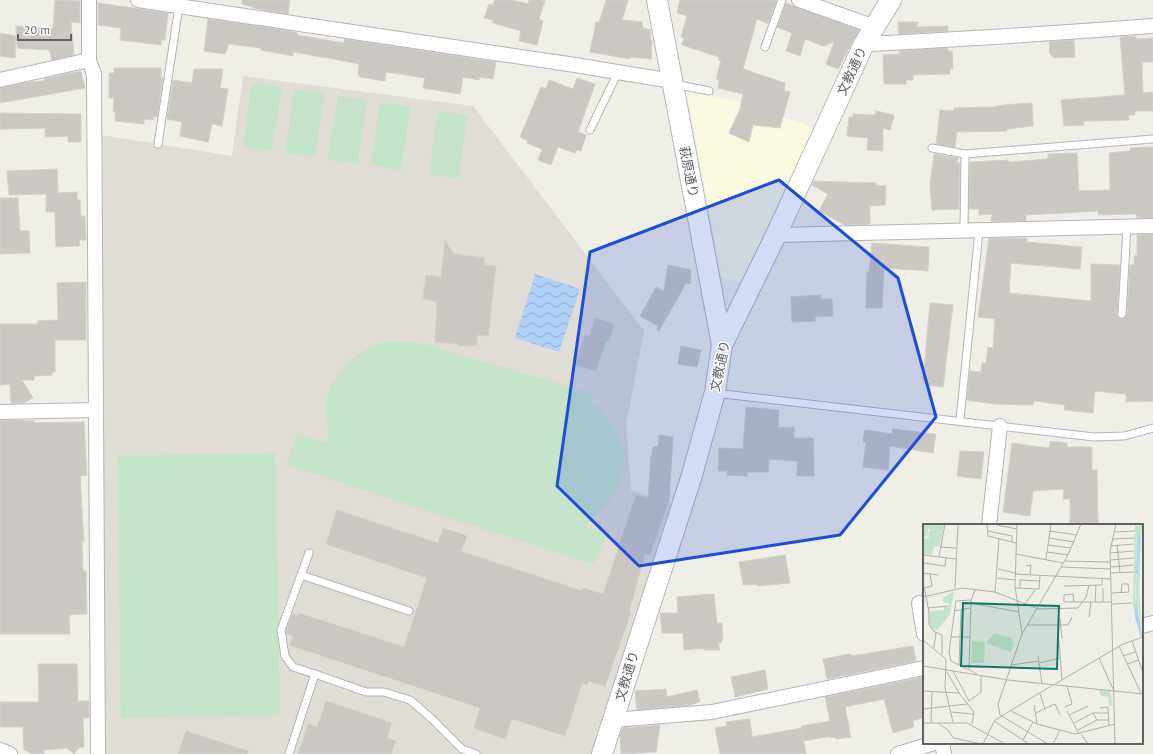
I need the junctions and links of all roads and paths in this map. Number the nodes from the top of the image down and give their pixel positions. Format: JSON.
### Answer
{"nodes":[{"id":1,"x":89,"y":0,"type":"edge"},
{"id":2,"x":138,"y":0,"type":"edge"},
{"id":3,"x":657,"y":0,"type":"edge"},
{"id":4,"x":782,"y":0,"type":"edge"},
{"id":5,"x":799,"y":0,"type":"edge"},
{"id":6,"x":891,"y":0,"type":"edge"},
{"id":7,"x":179,"y":6,"type":"junction"},
{"id":8,"x":1153,"y":26,"type":"edge"},
{"id":9,"x":875,"y":27,"type":"junction"},
{"id":10,"x":864,"y":44,"type":"junction"},
{"id":11,"x":765,"y":47,"type":"dead end"},
{"id":12,"x":89,"y":60,"type":"junction"},
{"id":13,"x":618,"y":71,"type":"junction"},
{"id":14,"x":0,"y":80,"type":"edge"},
{"id":15,"x":672,"y":83,"type":"junction"},
{"id":16,"x":709,"y":91,"type":"dead end"},
{"id":17,"x":590,"y":130,"type":"dead end"},
{"id":18,"x":1153,"y":139,"type":"edge"},
{"id":19,"x":158,"y":144,"type":"dead end"},
{"id":20,"x":932,"y":148,"type":"dead end"},
{"id":21,"x":965,"y":154,"type":"junction"},
{"id":22,"x":1153,"y":226,"type":"edge"},
{"id":23,"x":1127,"y":227,"type":"junction"},
{"id":24,"x":964,"y":230,"type":"junction"},
{"id":25,"x":979,"y":231,"type":"junction"},
{"id":26,"x":776,"y":235,"type":"junction"},
{"id":27,"x":1122,"y":314,"type":"dead end"},
{"id":28,"x":722,"y":345,"type":"junction"},
{"id":29,"x":714,"y":392,"type":"junction"},
{"id":30,"x":95,"y":410,"type":"junction"},
{"id":31,"x":0,"y":412,"type":"edge"},
{"id":32,"x":960,"y":420,"type":"junction"},
{"id":33,"x":1000,"y":426,"type":"junction"},
{"id":34,"x":1153,"y":428,"type":"edge"},
{"id":35,"x":989,"y":524,"type":"edge"},
{"id":36,"x":309,"y":553,"type":"dead end"},
{"id":37,"x":302,"y":575,"type":"junction"},
{"id":38,"x":919,"y":603,"type":"dead end"},
{"id":39,"x":409,"y":611,"type":"dead end"},
{"id":40,"x":1153,"y":623,"type":"edge"},
{"id":41,"x":1143,"y":626,"type":"edge"},
{"id":42,"x":923,"y":628,"type":"edge"},
{"id":43,"x":923,"y":668,"type":"edge"},
{"id":44,"x":315,"y":674,"type":"junction"},
{"id":45,"x":613,"y":720,"type":"junction"},
{"id":46,"x":931,"y":744,"type":"edge"},
{"id":47,"x":942,"y":744,"type":"edge"},
{"id":48,"x":0,"y":750,"type":"edge"},
{"id":49,"x":10,"y":754,"type":"edge"},
{"id":50,"x":98,"y":754,"type":"edge"},
{"id":51,"x":289,"y":754,"type":"edge"},
{"id":52,"x":476,"y":754,"type":"edge"},
{"id":53,"x":602,"y":754,"type":"edge"},
{"id":54,"x":898,"y":754,"type":"edge"},
{"id":55,"x":944,"y":754,"type":"edge"}],
"edges":[{"from":1,"to":12,"type":"street"},
{"from":2,"to":7,"type":"street"},
{"from":3,"to":15,"type":"street","name":"萩原通り"},
{"from":4,"to":11,"type":"lane"},
{"from":5,"to":9,"type":"street"},
{"from":6,"to":9,"type":"street","name":"文教通り"},
{"from":7,"to":13,"type":"street"},
{"from":7,"to":19,"type":"lane"},
{"from":8,"to":10,"type":"street"},
{"from":9,"to":10,"type":"street","name":"文教通り"},
{"from":10,"to":26,"type":"street","name":"文教通り"},
{"from":12,"to":14,"type":"street"},
{"from":12,"to":30,"type":"street"},
{"from":13,"to":15,"type":"street"},
{"from":13,"to":17,"type":"lane"},
{"from":15,"to":16,"type":"lane"},
{"from":15,"to":28,"type":"street","name":"萩原通り"},
{"from":18,"to":21,"type":"lane"},
{"from":20,"to":21,"type":"lane"},
{"from":21,"to":24,"type":"lane"},
{"from":22,"to":23,"type":"street"},
{"from":23,"to":25,"type":"street"},
{"from":23,"to":27,"type":"lane"},
{"from":24,"to":25,"type":"street"},
{"from":24,"to":26,"type":"street"},
{"from":25,"to":32,"type":"lane"},
{"from":26,"to":28,"type":"street","name":"文教通り"},
{"from":28,"to":29,"type":"street","name":"文教通り"},
{"from":29,"to":32,"type":"lane"},
{"from":29,"to":45,"type":"street","name":"文教通り"},
{"from":30,"to":31,"type":"street"},
{"from":30,"to":50,"type":"street"},
{"from":32,"to":33,"type":"lane"},
{"from":33,"to":34,"type":"lane"},
{"from":33,"to":35,"type":"street"},
{"from":36,"to":37,"type":"lane"},
{"from":37,"to":39,"type":"lane"},
{"from":37,"to":44,"type":"lane"},
{"from":38,"to":42,"type":"street"},
{"from":40,"to":41,"type":"street"},
{"from":43,"to":45,"type":"street"},
{"from":44,"to":51,"type":"lane"},
{"from":44,"to":52,"type":"lane"},
{"from":45,"to":53,"type":"street","name":"文教通り"},
{"from":46,"to":54,"type":"street"},
{"from":47,"to":55,"type":"street"},
{"from":48,"to":49,"type":"street"}]}
